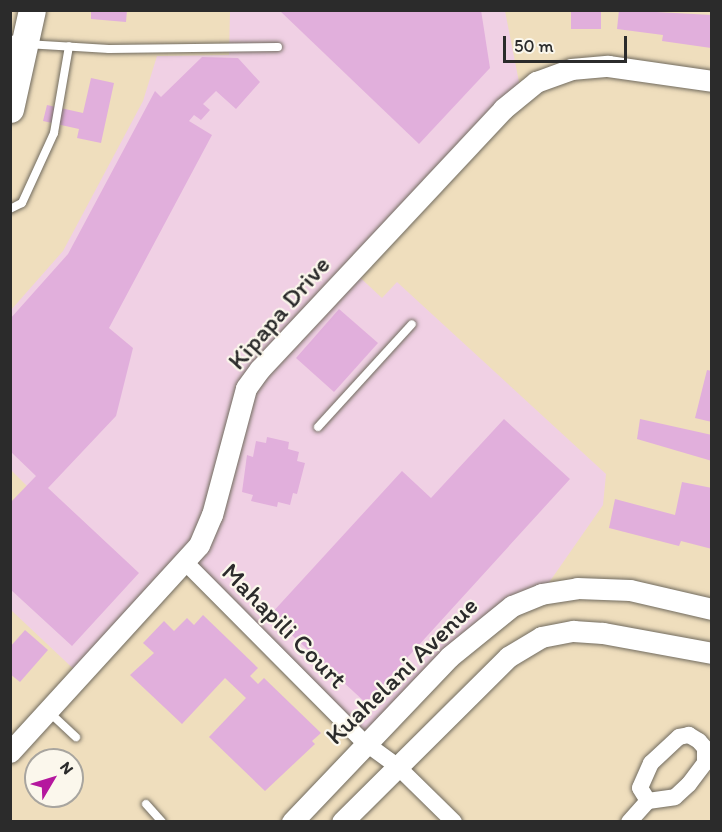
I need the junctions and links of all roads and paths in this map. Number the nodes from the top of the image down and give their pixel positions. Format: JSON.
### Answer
{"nodes":[{"id":1,"x":32,"y":10,"type":"edge"},
{"id":2,"x":18,"y":42,"type":"edge"},
{"id":3,"x":69,"y":46,"type":"junction"},
{"id":4,"x":278,"y":47,"type":"dead end"},
{"id":5,"x":711,"y":81,"type":"edge"},
{"id":6,"x":10,"y":109,"type":"edge"},
{"id":7,"x":10,"y":209,"type":"edge"},
{"id":8,"x":412,"y":324,"type":"dead end"},
{"id":9,"x":318,"y":427,"type":"dead end"},
{"id":10,"x":186,"y":563,"type":"junction"},
{"id":11,"x":711,"y":609,"type":"edge"},
{"id":12,"x":711,"y":653,"type":"edge"},
{"id":13,"x":48,"y":712,"type":"junction"},
{"id":14,"x":76,"y":737,"type":"dead end"},
{"id":15,"x":364,"y":742,"type":"junction"},
{"id":16,"x":10,"y":752,"type":"edge"},
{"id":17,"x":396,"y":765,"type":"junction"},
{"id":18,"x":648,"y":801,"type":"dead end"},
{"id":19,"x":146,"y":804,"type":"dead end"},
{"id":20,"x":162,"y":822,"type":"edge"},
{"id":21,"x":292,"y":822,"type":"edge"},
{"id":22,"x":342,"y":822,"type":"edge"},
{"id":23,"x":454,"y":822,"type":"edge"},
{"id":24,"x":629,"y":822,"type":"edge"}],
"edges":[{"from":1,"to":2,"type":"main road"},
{"from":2,"to":3,"type":"lane"},
{"from":2,"to":6,"type":"main road"},
{"from":3,"to":4,"type":"lane"},
{"from":3,"to":7,"type":"lane"},
{"from":5,"to":10,"type":"street","name":"Kipapa Drive"},
{"from":8,"to":9,"type":"lane"},
{"from":10,"to":13,"type":"street","name":"Kipapa Drive"},
{"from":10,"to":15,"type":"street","name":"Mahapili Court"},
{"from":11,"to":15,"type":"street","name":"Kuahelani Avenue"},
{"from":12,"to":17,"type":"street"},
{"from":13,"to":14,"type":"lane"},
{"from":13,"to":16,"type":"street","name":"Kipapa Drive"},
{"from":15,"to":17,"type":"street","name":"Mahapili Court"},
{"from":15,"to":21,"type":"street","name":"Kuahelani Avenue"},
{"from":17,"to":22,"type":"street"},
{"from":17,"to":23,"type":"street","name":"Mahapili Court"},
{"from":18,"to":24,"type":"street"},
{"from":19,"to":20,"type":"lane"}]}
